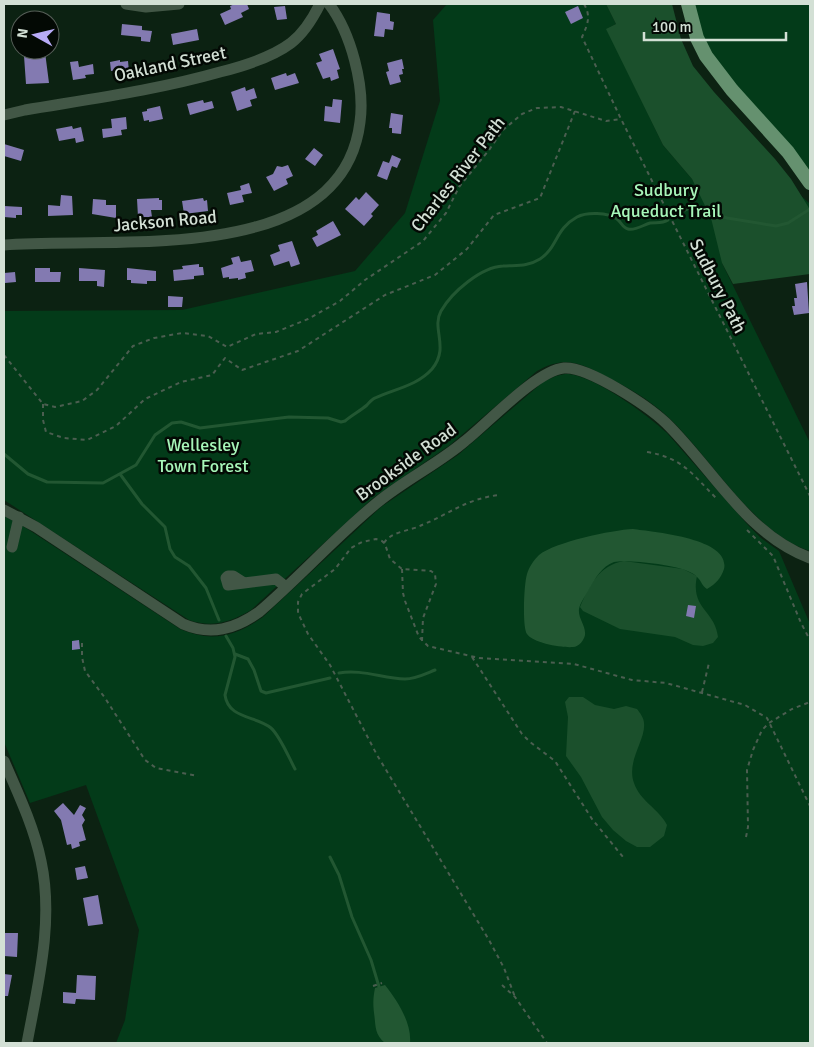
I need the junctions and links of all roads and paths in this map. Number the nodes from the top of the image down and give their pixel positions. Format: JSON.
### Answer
{"nodes":[{"id":1,"x":126,"y":4,"type":"edge"},
{"id":2,"x":179,"y":4,"type":"edge"},
{"id":3,"x":320,"y":4,"type":"edge"},
{"id":4,"x":584,"y":4,"type":"edge"},
{"id":5,"x":688,"y":4,"type":"edge"},
{"id":6,"x":333,"y":5,"type":"edge"},
{"id":7,"x":576,"y":112,"type":"junction"},
{"id":8,"x":4,"y":115,"type":"edge"},
{"id":9,"x":621,"y":119,"type":"junction"},
{"id":10,"x":810,"y":183,"type":"edge"},
{"id":11,"x":4,"y":245,"type":"edge"},
{"id":12,"x":4,"y":355,"type":"edge"},
{"id":13,"x":43,"y":404,"type":"junction"},
{"id":14,"x":647,"y":452,"type":"dead end"},
{"id":15,"x":499,"y":495,"type":"dead end"},
{"id":16,"x":810,"y":496,"type":"edge"},
{"id":17,"x":718,"y":500,"type":"dead end"},
{"id":18,"x":4,"y":510,"type":"edge"},
{"id":19,"x":19,"y":517,"type":"junction"},
{"id":20,"x":746,"y":529,"type":"dead end"},
{"id":21,"x":384,"y":543,"type":"junction"},
{"id":22,"x":12,"y":547,"type":"dead end"},
{"id":23,"x":810,"y":558,"type":"edge"},
{"id":24,"x":402,"y":569,"type":"junction"},
{"id":25,"x":244,"y":583,"type":"dead end"},
{"id":26,"x":286,"y":587,"type":"junction"},
{"id":27,"x":810,"y":640,"type":"edge"},
{"id":28,"x":422,"y":641,"type":"junction"},
{"id":29,"x":82,"y":643,"type":"dead end"},
{"id":30,"x":472,"y":657,"type":"junction"},
{"id":31,"x":709,"y":663,"type":"dead end"},
{"id":32,"x":702,"y":692,"type":"junction"},
{"id":33,"x":810,"y":702,"type":"edge"},
{"id":34,"x":769,"y":723,"type":"junction"},
{"id":35,"x":4,"y":761,"type":"edge"},
{"id":36,"x":198,"y":776,"type":"dead end"},
{"id":37,"x":8,"y":782,"type":"edge"},
{"id":38,"x":810,"y":806,"type":"edge"},
{"id":39,"x":746,"y":837,"type":"dead end"},
{"id":40,"x":623,"y":857,"type":"dead end"},
{"id":41,"x":382,"y":983,"type":"dead end"},
{"id":42,"x":502,"y":985,"type":"dead end"},
{"id":43,"x":373,"y":986,"type":"dead end"},
{"id":44,"x":515,"y":997,"type":"junction"},
{"id":45,"x":26,"y":1043,"type":"edge"},
{"id":46,"x":547,"y":1043,"type":"edge"}],
"edges":[{"from":1,"to":2,"type":"street"},
{"from":3,"to":8,"type":"street","name":"Oakland Street"},
{"from":4,"to":9,"type":"path","name":"Sudbury Path"},
{"from":5,"to":10,"type":"main road"},
{"from":6,"to":11,"type":"street","name":"Jackson Road"},
{"from":7,"to":9,"type":"path","name":"Charles River Path"},
{"from":7,"to":13,"type":"path","name":"Charles River Path"},
{"from":7,"to":13,"type":"path"},
{"from":9,"to":16,"type":"path","name":"Sudbury Path"},
{"from":12,"to":13,"type":"path"},
{"from":14,"to":17,"type":"path"},
{"from":15,"to":21,"type":"path"},
{"from":18,"to":19,"type":"street","name":"Brookside Road"},
{"from":19,"to":22,"type":"street"},
{"from":19,"to":26,"type":"street","name":"Brookside Road"},
{"from":20,"to":27,"type":"path"},
{"from":21,"to":24,"type":"path"},
{"from":21,"to":44,"type":"path"},
{"from":23,"to":26,"type":"street","name":"Brookside Road"},
{"from":24,"to":28,"type":"path"},
{"from":24,"to":28,"type":"path"},
{"from":25,"to":26,"type":"street"},
{"from":28,"to":30,"type":"path"},
{"from":29,"to":36,"type":"path"},
{"from":30,"to":32,"type":"path"},
{"from":30,"to":40,"type":"path"},
{"from":31,"to":32,"type":"path"},
{"from":32,"to":34,"type":"path"},
{"from":33,"to":34,"type":"path"},
{"from":34,"to":38,"type":"path"},
{"from":34,"to":39,"type":"path"},
{"from":35,"to":37,"type":"street"},
{"from":37,"to":45,"type":"street"},
{"from":41,"to":43,"type":"path"},
{"from":42,"to":44,"type":"path"},
{"from":44,"to":46,"type":"path"}]}
